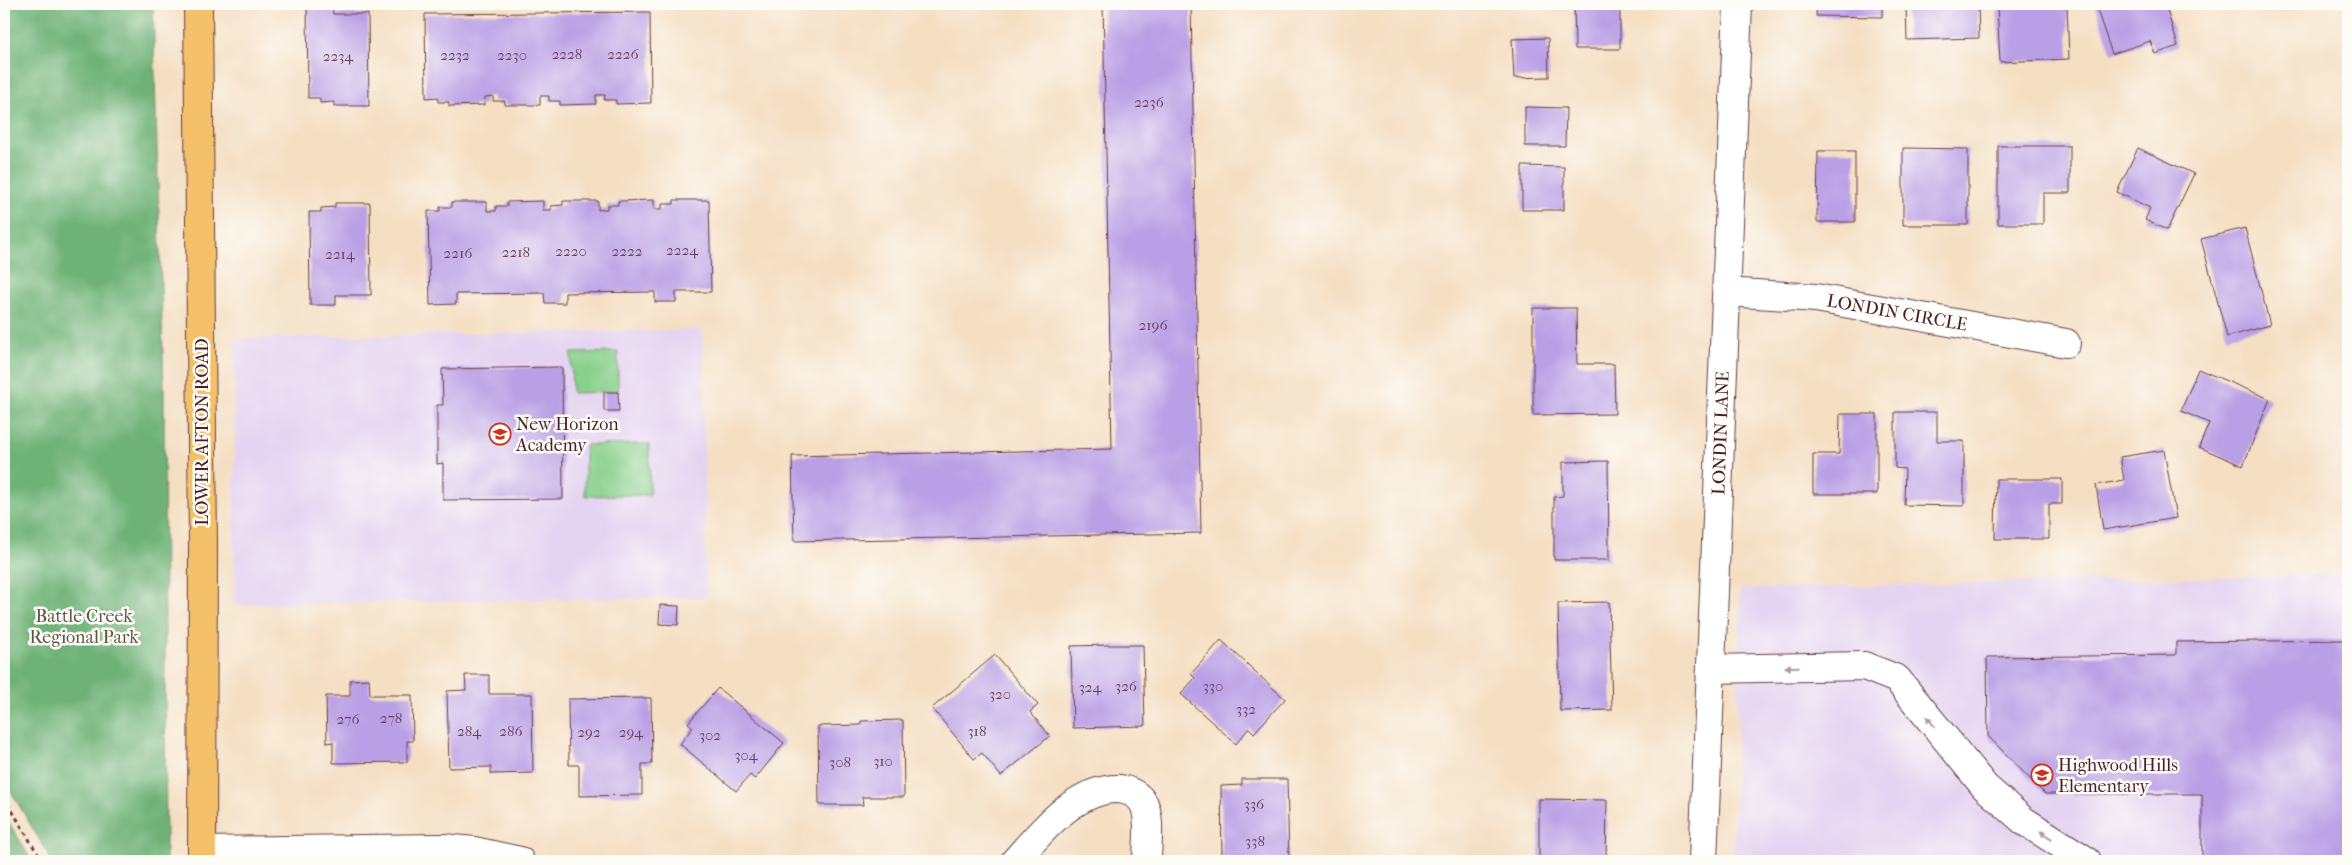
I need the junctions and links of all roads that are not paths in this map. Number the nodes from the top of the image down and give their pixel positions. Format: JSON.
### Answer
{"nodes":[{"id":1,"x":198,"y":4,"type":"edge"},
{"id":2,"x":1738,"y":4,"type":"edge"},
{"id":3,"x":1727,"y":292,"type":"junction"},
{"id":4,"x":2066,"y":343,"type":"dead end"},
{"id":5,"x":1711,"y":669,"type":"junction"},
{"id":6,"x":202,"y":856,"type":"edge"},
{"id":7,"x":520,"y":861,"type":"edge"},
{"id":8,"x":1015,"y":861,"type":"edge"},
{"id":9,"x":1147,"y":861,"type":"edge"},
{"id":10,"x":1703,"y":861,"type":"edge"},
{"id":11,"x":2087,"y":861,"type":"edge"}],
"edges":[{"from":1,"to":6,"type":"main road","name":"LOWER AFTON ROAD"},
{"from":2,"to":3,"type":"street","name":"LONDIN LANE"},
{"from":3,"to":4,"type":"street","name":"LONDIN CIRCLE"},
{"from":3,"to":5,"type":"street","name":"LONDIN LANE"},
{"from":5,"to":10,"type":"street","name":"LONDIN LANE"},
{"from":11,"to":5,"type":"street","one_way":true},
{"from":6,"to":7,"type":"street"},
{"from":8,"to":9,"type":"street"}]}
